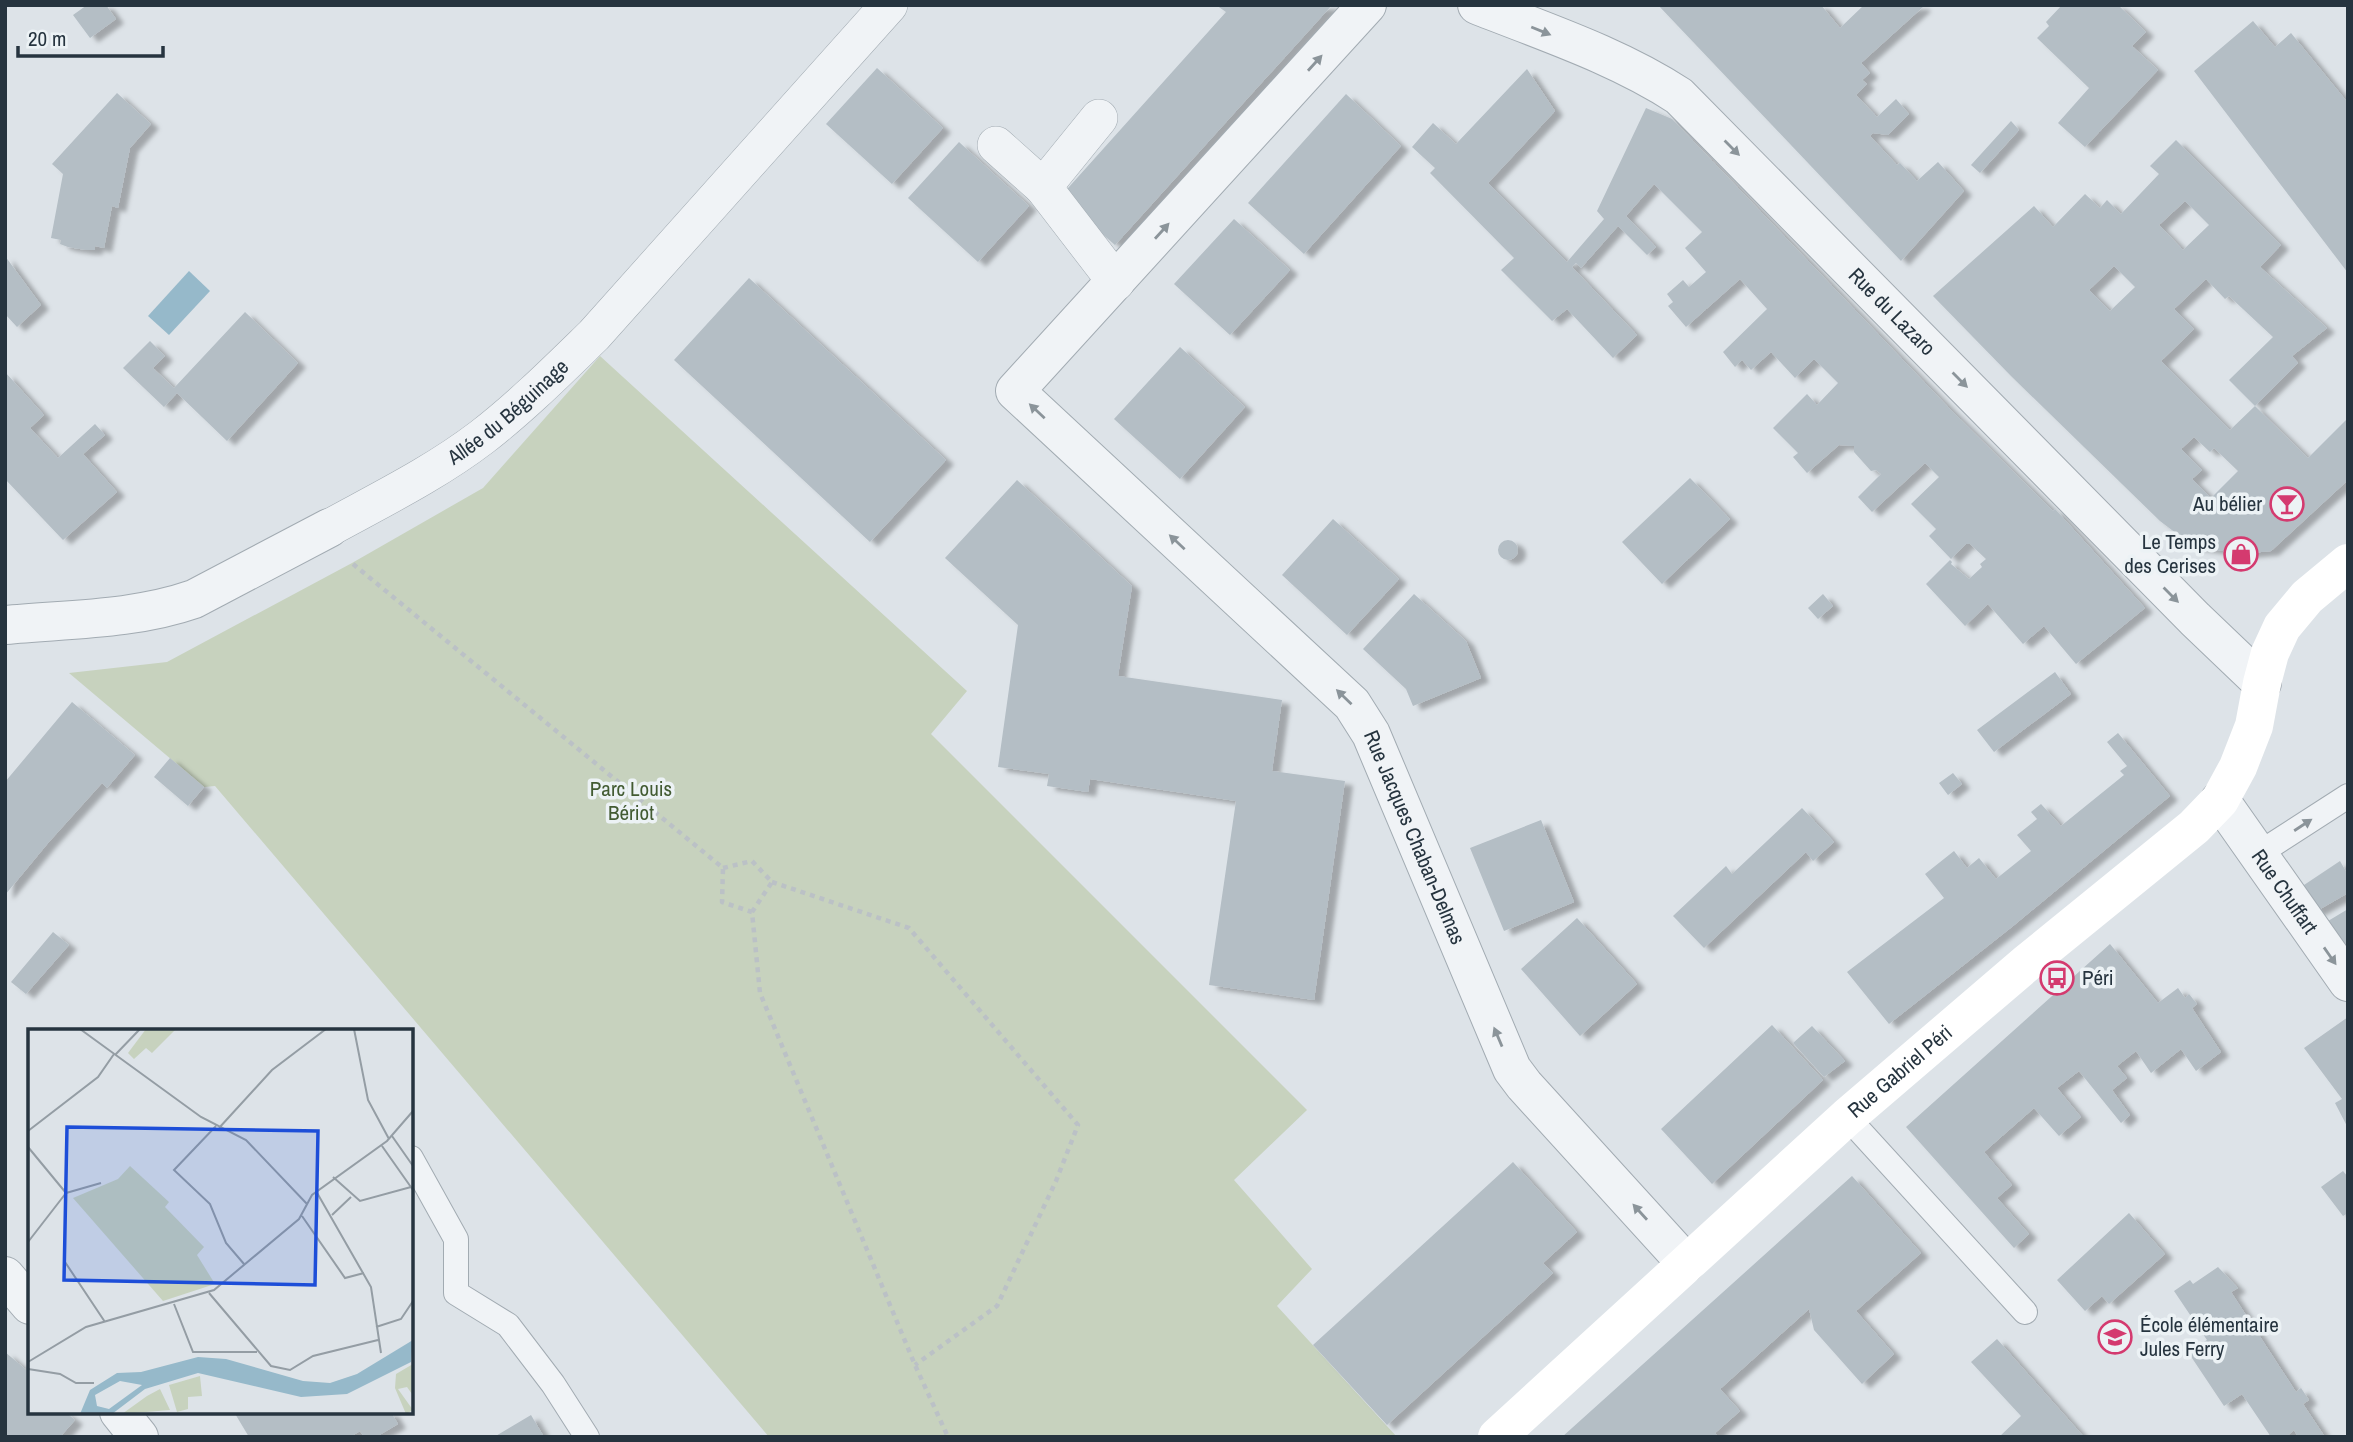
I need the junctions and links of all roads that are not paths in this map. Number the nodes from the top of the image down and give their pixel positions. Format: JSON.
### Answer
{"nodes":[{"id":1,"x":888,"y":5,"type":"edge"},
{"id":2,"x":1367,"y":5,"type":"edge"},
{"id":3,"x":1477,"y":5,"type":"edge"},
{"id":4,"x":1099,"y":118,"type":"dead end"},
{"id":5,"x":996,"y":145,"type":"dead end"},
{"id":6,"x":1043,"y":187,"type":"junction"},
{"id":7,"x":1116,"y":282,"type":"junction"},
{"id":8,"x":329,"y":528,"type":"joint"},
{"id":9,"x":2348,"y":563,"type":"edge"},
{"id":10,"x":5,"y":625,"type":"edge"},
{"id":11,"x":2262,"y":682,"type":"junction"},
{"id":12,"x":2348,"y":796,"type":"edge"},
{"id":13,"x":2220,"y":800,"type":"junction"},
{"id":14,"x":2258,"y":854,"type":"junction"},
{"id":15,"x":2348,"y":982,"type":"edge"},
{"id":16,"x":1847,"y":1117,"type":"junction"},
{"id":17,"x":413,"y":1162,"type":"edge"},
{"id":18,"x":1686,"y":1263,"type":"junction"},
{"id":19,"x":5,"y":1276,"type":"edge"},
{"id":20,"x":28,"y":1303,"type":"edge"},
{"id":21,"x":2025,"y":1312,"type":"dead end"},
{"id":22,"x":120,"y":1414,"type":"edge"},
{"id":23,"x":139,"y":1437,"type":"edge"},
{"id":24,"x":587,"y":1437,"type":"edge"},
{"id":25,"x":1497,"y":1437,"type":"edge"}],
"edges":[{"from":1,"to":8,"type":"street","name":"Allée du Béguinage"},
{"from":7,"to":2,"type":"street","one_way":true},
{"from":3,"to":11,"type":"street","name":"Rue du Lazaro","one_way":true},
{"from":4,"to":6,"type":"street"},
{"from":5,"to":6,"type":"street"},
{"from":6,"to":7,"type":"street"},
{"from":18,"to":7,"type":"street","name":"Rue Jacques Chaban-Delmas","one_way":true},
{"from":8,"to":10,"type":"street","name":"Allée du Béguinage"},
{"from":9,"to":11,"type":"main road","name":"Rue Gabriel Péri"},
{"from":11,"to":13,"type":"main road","name":"Rue Gabriel Péri"},
{"from":14,"to":12,"type":"lane","one_way":true},
{"from":13,"to":14,"type":"street","name":"Rue Chuffart"},
{"from":13,"to":16,"type":"main road","name":"Rue Gabriel Péri"},
{"from":14,"to":15,"type":"street","name":"Rue Chuffart","one_way":true},
{"from":16,"to":18,"type":"main road","name":"Rue Gabriel Péri"},
{"from":16,"to":21,"type":"lane"},
{"from":17,"to":24,"type":"lane"},
{"from":18,"to":25,"type":"main road","name":"Rue Gabriel Péri"},
{"from":19,"to":20,"type":"street"},
{"from":22,"to":23,"type":"street"}]}
